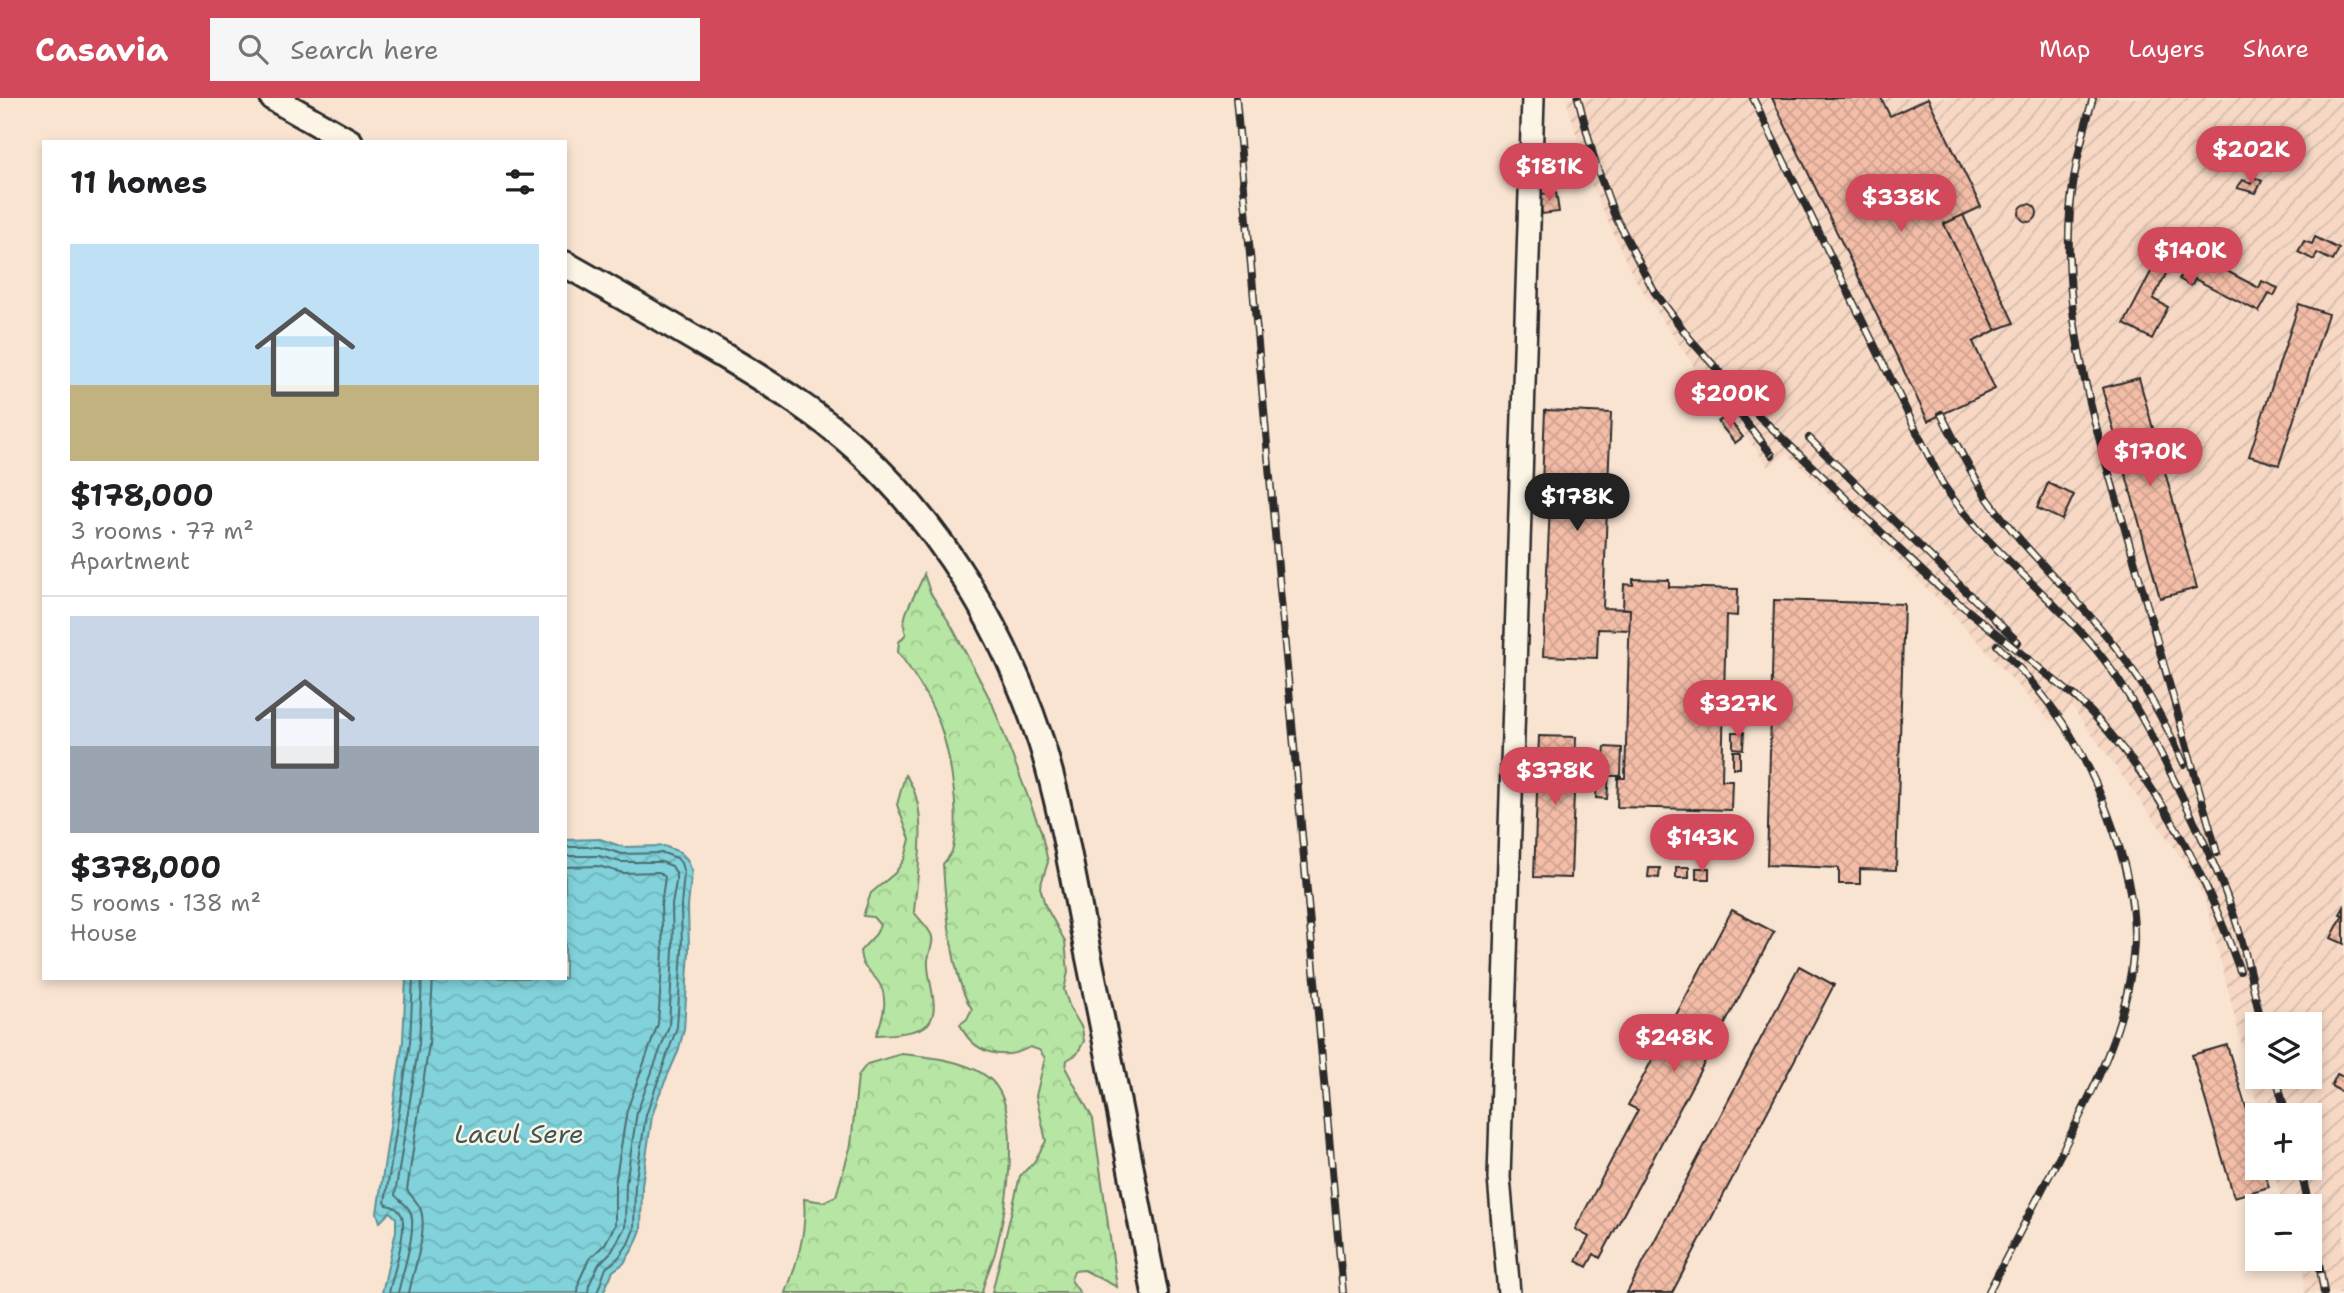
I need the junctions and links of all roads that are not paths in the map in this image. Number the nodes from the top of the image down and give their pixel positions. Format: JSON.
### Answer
{"nodes":[{"id":1,"x":273,"y":98,"type":"edge"},
{"id":2,"x":1533,"y":98,"type":"edge"},
{"id":3,"x":346,"y":140,"type":"edge"},
{"id":4,"x":567,"y":265,"type":"edge"},
{"id":5,"x":1155,"y":1293,"type":"edge"},
{"id":6,"x":1509,"y":1293,"type":"edge"}],
"edges":[{"from":1,"to":3,"type":"main road"},
{"from":2,"to":6,"type":"street"},
{"from":4,"to":5,"type":"main road"}]}
